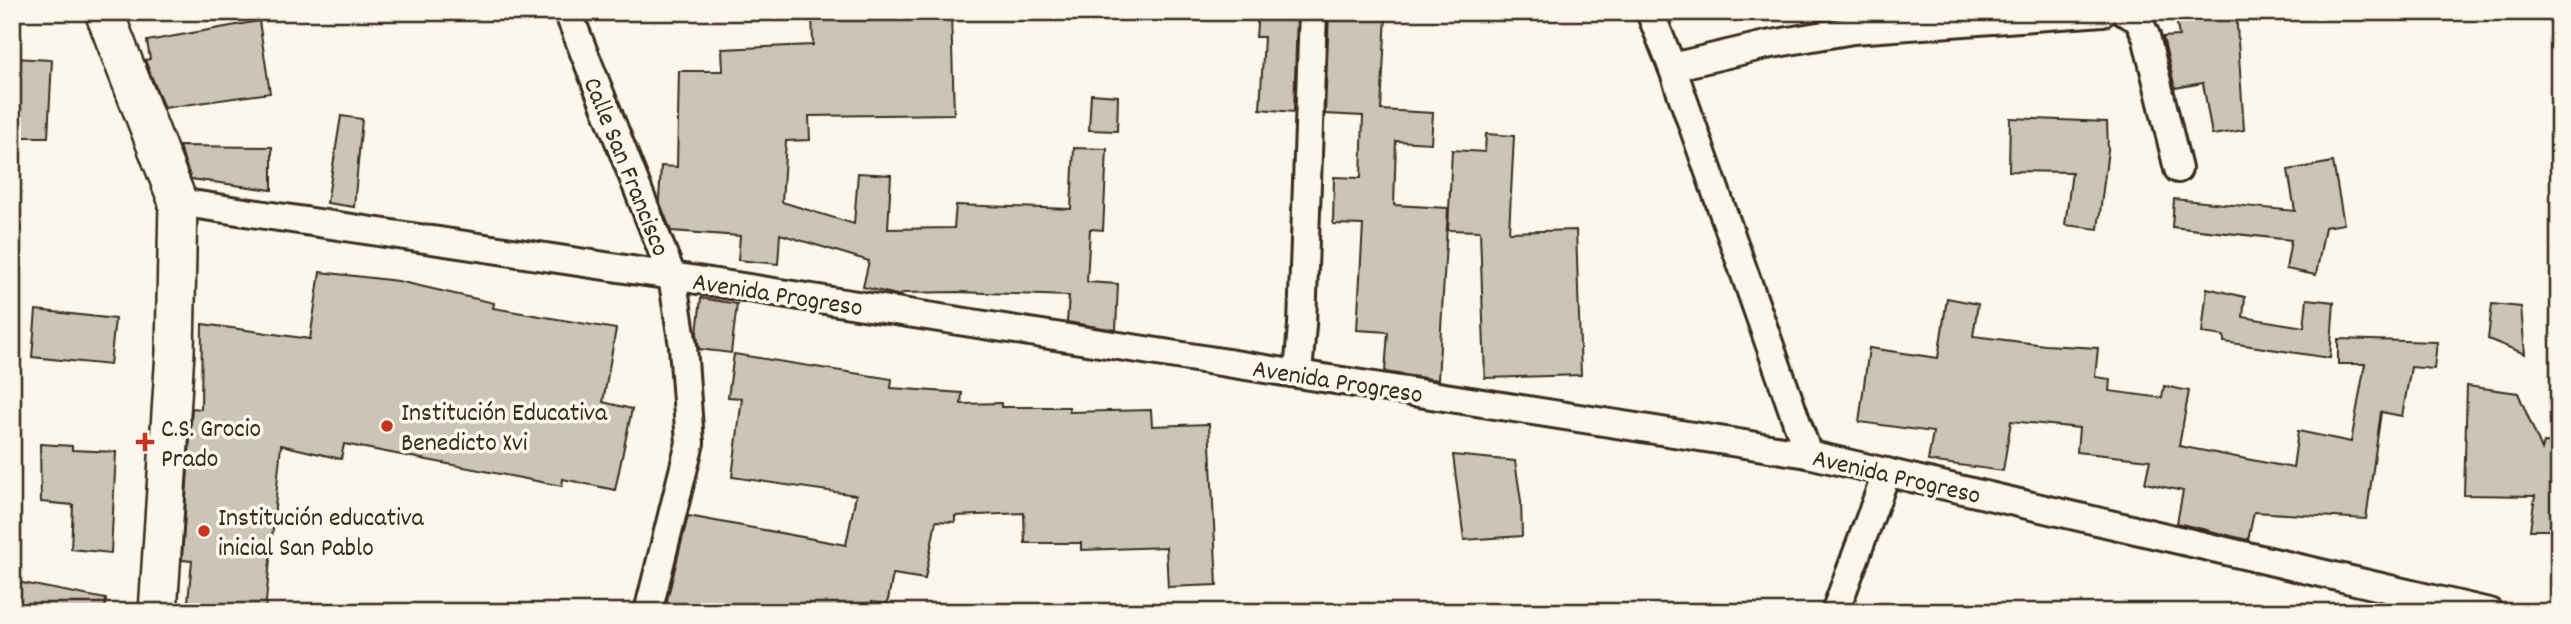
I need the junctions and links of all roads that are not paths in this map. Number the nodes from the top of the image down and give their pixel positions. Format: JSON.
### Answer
{"nodes":[{"id":1,"x":104,"y":12,"type":"edge"},
{"id":2,"x":568,"y":12,"type":"edge"},
{"id":3,"x":1313,"y":12,"type":"edge"},
{"id":4,"x":1650,"y":12,"type":"edge"},
{"id":5,"x":2103,"y":12,"type":"edge"},
{"id":6,"x":2124,"y":12,"type":"edge"},
{"id":7,"x":1672,"y":66,"type":"junction"},
{"id":8,"x":2178,"y":169,"type":"dead end"},
{"id":9,"x":178,"y":202,"type":"junction"},
{"id":10,"x":672,"y":276,"type":"junction"},
{"id":11,"x":1298,"y":374,"type":"junction"},
{"id":12,"x":1808,"y":454,"type":"junction"},
{"id":13,"x":1887,"y":472,"type":"junction"},
{"id":14,"x":158,"y":612,"type":"edge"},
{"id":15,"x":648,"y":612,"type":"edge"},
{"id":16,"x":1835,"y":612,"type":"edge"},
{"id":17,"x":2488,"y":612,"type":"edge"}],
"edges":[{"from":1,"to":9,"type":"main road"},
{"from":2,"to":10,"type":"street","name":"Calle San Francisco"},
{"from":3,"to":11,"type":"street"},
{"from":4,"to":7,"type":"street"},
{"from":5,"to":7,"type":"street"},
{"from":6,"to":8,"type":"street"},
{"from":7,"to":12,"type":"street"},
{"from":9,"to":10,"type":"street","name":"Avenida Progreso"},
{"from":9,"to":14,"type":"main road"},
{"from":10,"to":11,"type":"street","name":"Avenida Progreso"},
{"from":10,"to":15,"type":"street","name":"Calle San Francisco"},
{"from":11,"to":12,"type":"street","name":"Avenida Progreso"},
{"from":12,"to":13,"type":"street","name":"Avenida Progreso"},
{"from":13,"to":16,"type":"street"},
{"from":13,"to":17,"type":"street","name":"Avenida Progreso"}]}
